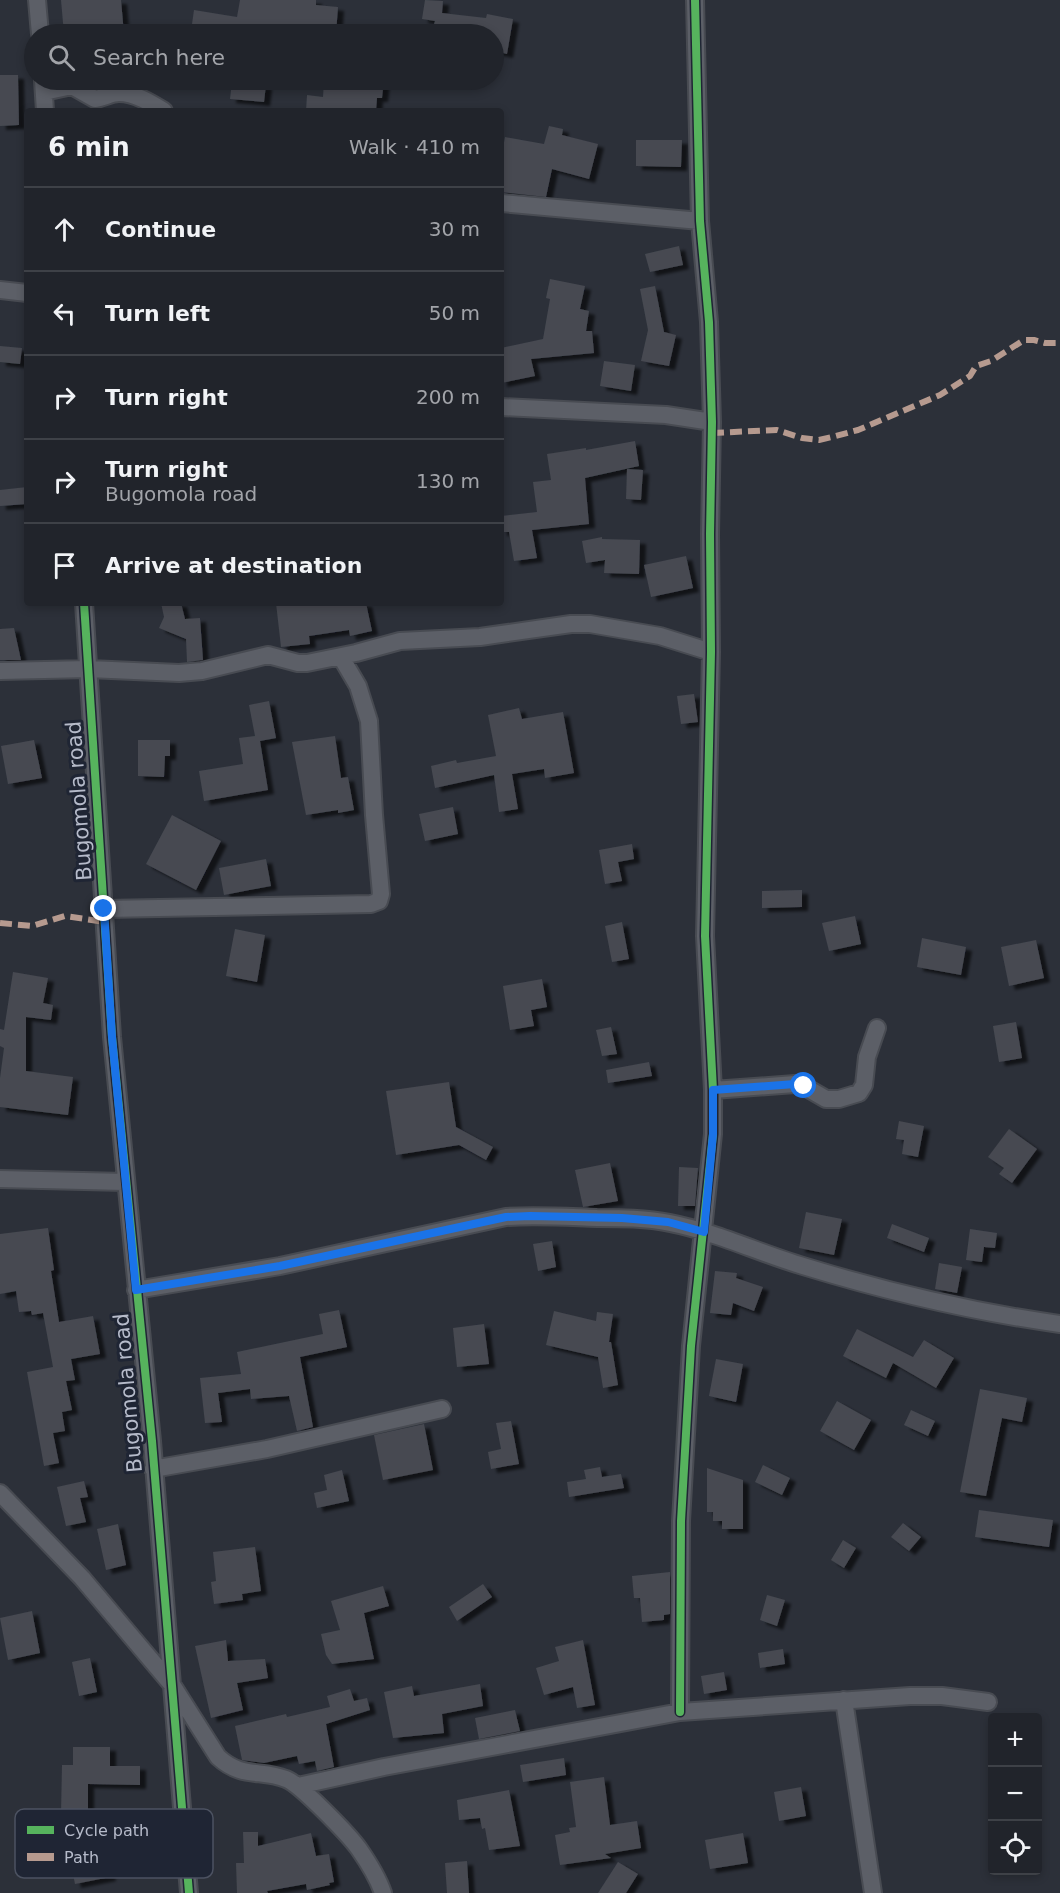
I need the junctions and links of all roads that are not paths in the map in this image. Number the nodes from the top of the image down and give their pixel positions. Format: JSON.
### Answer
{"nodes":[{"id":1,"x":37,"y":0,"type":"edge"},
{"id":2,"x":695,"y":0,"type":"edge"},
{"id":3,"x":39,"y":24,"type":"edge"},
{"id":4,"x":43,"y":90,"type":"edge"},
{"id":5,"x":82,"y":90,"type":"edge"},
{"id":6,"x":45,"y":108,"type":"edge"},
{"id":7,"x":160,"y":108,"type":"edge"},
{"id":8,"x":504,"y":203,"type":"edge"},
{"id":9,"x":700,"y":221,"type":"junction"},
{"id":10,"x":0,"y":290,"type":"edge"},
{"id":11,"x":24,"y":293,"type":"edge"},
{"id":12,"x":504,"y":408,"type":"edge"},
{"id":13,"x":712,"y":422,"type":"junction"},
{"id":14,"x":84,"y":606,"type":"edge"},
{"id":15,"x":711,"y":652,"type":"junction"},
{"id":16,"x":341,"y":657,"type":"junction"},
{"id":17,"x":89,"y":669,"type":"junction"},
{"id":18,"x":0,"y":671,"type":"edge"},
{"id":19,"x":104,"y":909,"type":"junction"},
{"id":20,"x":877,"y":1028,"type":"dead end"},
{"id":21,"x":713,"y":1090,"type":"junction"},
{"id":22,"x":0,"y":1179,"type":"edge"},
{"id":23,"x":125,"y":1182,"type":"junction"},
{"id":24,"x":704,"y":1232,"type":"junction"},
{"id":25,"x":136,"y":1290,"type":"junction"},
{"id":26,"x":1060,"y":1324,"type":"edge"},
{"id":27,"x":442,"y":1409,"type":"dead end"},
{"id":28,"x":153,"y":1469,"type":"junction"},
{"id":29,"x":0,"y":1493,"type":"edge"},
{"id":30,"x":173,"y":1686,"type":"junction"},
{"id":31,"x":844,"y":1700,"type":"junction"},
{"id":32,"x":988,"y":1702,"type":"dead end"},
{"id":33,"x":680,"y":1712,"type":"junction"},
{"id":34,"x":298,"y":1786,"type":"junction"},
{"id":35,"x":183,"y":1809,"type":"edge"},
{"id":36,"x":188,"y":1878,"type":"edge"},
{"id":37,"x":189,"y":1893,"type":"edge"},
{"id":38,"x":383,"y":1893,"type":"edge"},
{"id":39,"x":873,"y":1893,"type":"edge"}],
"edges":[{"from":1,"to":3,"type":"street"},
{"from":2,"to":9,"type":"street"},
{"from":4,"to":6,"type":"street"},
{"from":5,"to":7,"type":"street"},
{"from":8,"to":9,"type":"street"},
{"from":9,"to":13,"type":"street"},
{"from":10,"to":11,"type":"street"},
{"from":12,"to":13,"type":"street"},
{"from":13,"to":15,"type":"street"},
{"from":14,"to":17,"type":"street","name":"Bugomola road"},
{"from":15,"to":16,"type":"street"},
{"from":15,"to":21,"type":"street"},
{"from":16,"to":17,"type":"street"},
{"from":16,"to":19,"type":"street"},
{"from":17,"to":18,"type":"street"},
{"from":17,"to":19,"type":"street","name":"Bugomola road"},
{"from":19,"to":23,"type":"street","name":"Bugomola road"},
{"from":20,"to":21,"type":"street"},
{"from":21,"to":24,"type":"street"},
{"from":22,"to":23,"type":"street"},
{"from":23,"to":25,"type":"street","name":"Bugomola road"},
{"from":24,"to":25,"type":"street"},
{"from":24,"to":26,"type":"street"},
{"from":24,"to":33,"type":"street"},
{"from":25,"to":28,"type":"street","name":"Bugomola road"},
{"from":27,"to":28,"type":"street"},
{"from":28,"to":30,"type":"street","name":"Bugomola road"},
{"from":29,"to":30,"type":"street"},
{"from":30,"to":34,"type":"street"},
{"from":30,"to":35,"type":"street","name":"Bugomola road"},
{"from":31,"to":32,"type":"street"},
{"from":31,"to":33,"type":"street"},
{"from":31,"to":39,"type":"street"},
{"from":33,"to":34,"type":"street"},
{"from":34,"to":38,"type":"street"},
{"from":36,"to":37,"type":"street","name":"Bugomola road"}]}
